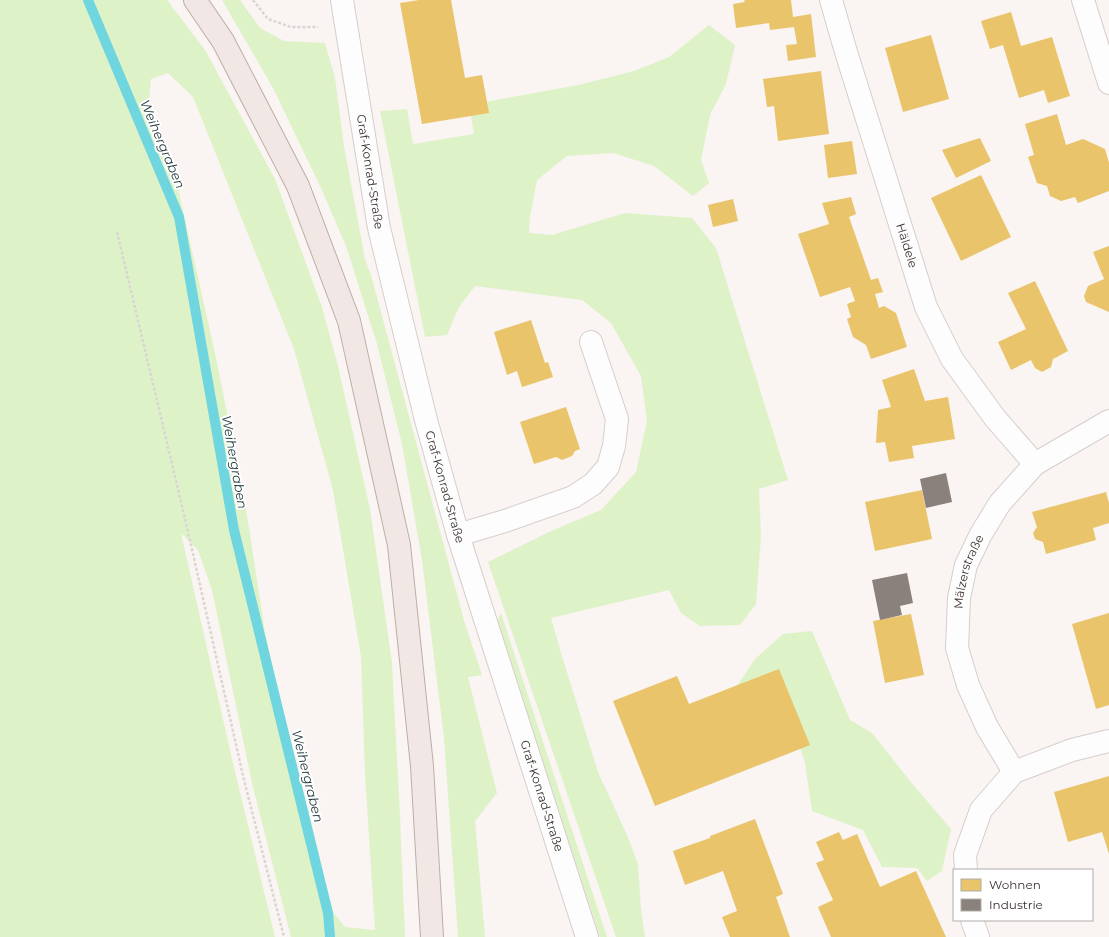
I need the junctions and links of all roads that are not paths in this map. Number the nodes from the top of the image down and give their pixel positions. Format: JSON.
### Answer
{"nodes":[{"id":1,"x":195,"y":0,"type":"edge"},
{"id":2,"x":342,"y":0,"type":"edge"},
{"id":3,"x":831,"y":0,"type":"edge"},
{"id":4,"x":1083,"y":0,"type":"edge"},
{"id":5,"x":1109,"y":83,"type":"edge"},
{"id":6,"x":591,"y":342,"type":"dead end"},
{"id":7,"x":1109,"y":420,"type":"edge"},
{"id":8,"x":1035,"y":464,"type":"junction"},
{"id":9,"x":458,"y":535,"type":"junction"},
{"id":10,"x":1109,"y":741,"type":"edge"},
{"id":11,"x":1014,"y":772,"type":"junction"},
{"id":12,"x":966,"y":869,"type":"edge"},
{"id":13,"x":972,"y":921,"type":"edge"},
{"id":14,"x":432,"y":937,"type":"edge"},
{"id":15,"x":587,"y":937,"type":"edge"},
{"id":16,"x":978,"y":937,"type":"edge"}],
"edges":[{"from":1,"to":14,"type":"main road"},
{"from":2,"to":9,"type":"street","name":"Graf-Konrad-Straße"},
{"from":3,"to":8,"type":"street","name":"Häldele"},
{"from":4,"to":5,"type":"street"},
{"from":6,"to":9,"type":"street"},
{"from":7,"to":8,"type":"street","name":"Mälzerstraße"},
{"from":8,"to":11,"type":"street","name":"Mälzerstraße"},
{"from":9,"to":15,"type":"street","name":"Graf-Konrad-Straße"},
{"from":10,"to":11,"type":"street"},
{"from":11,"to":12,"type":"street"},
{"from":13,"to":16,"type":"street"}]}
